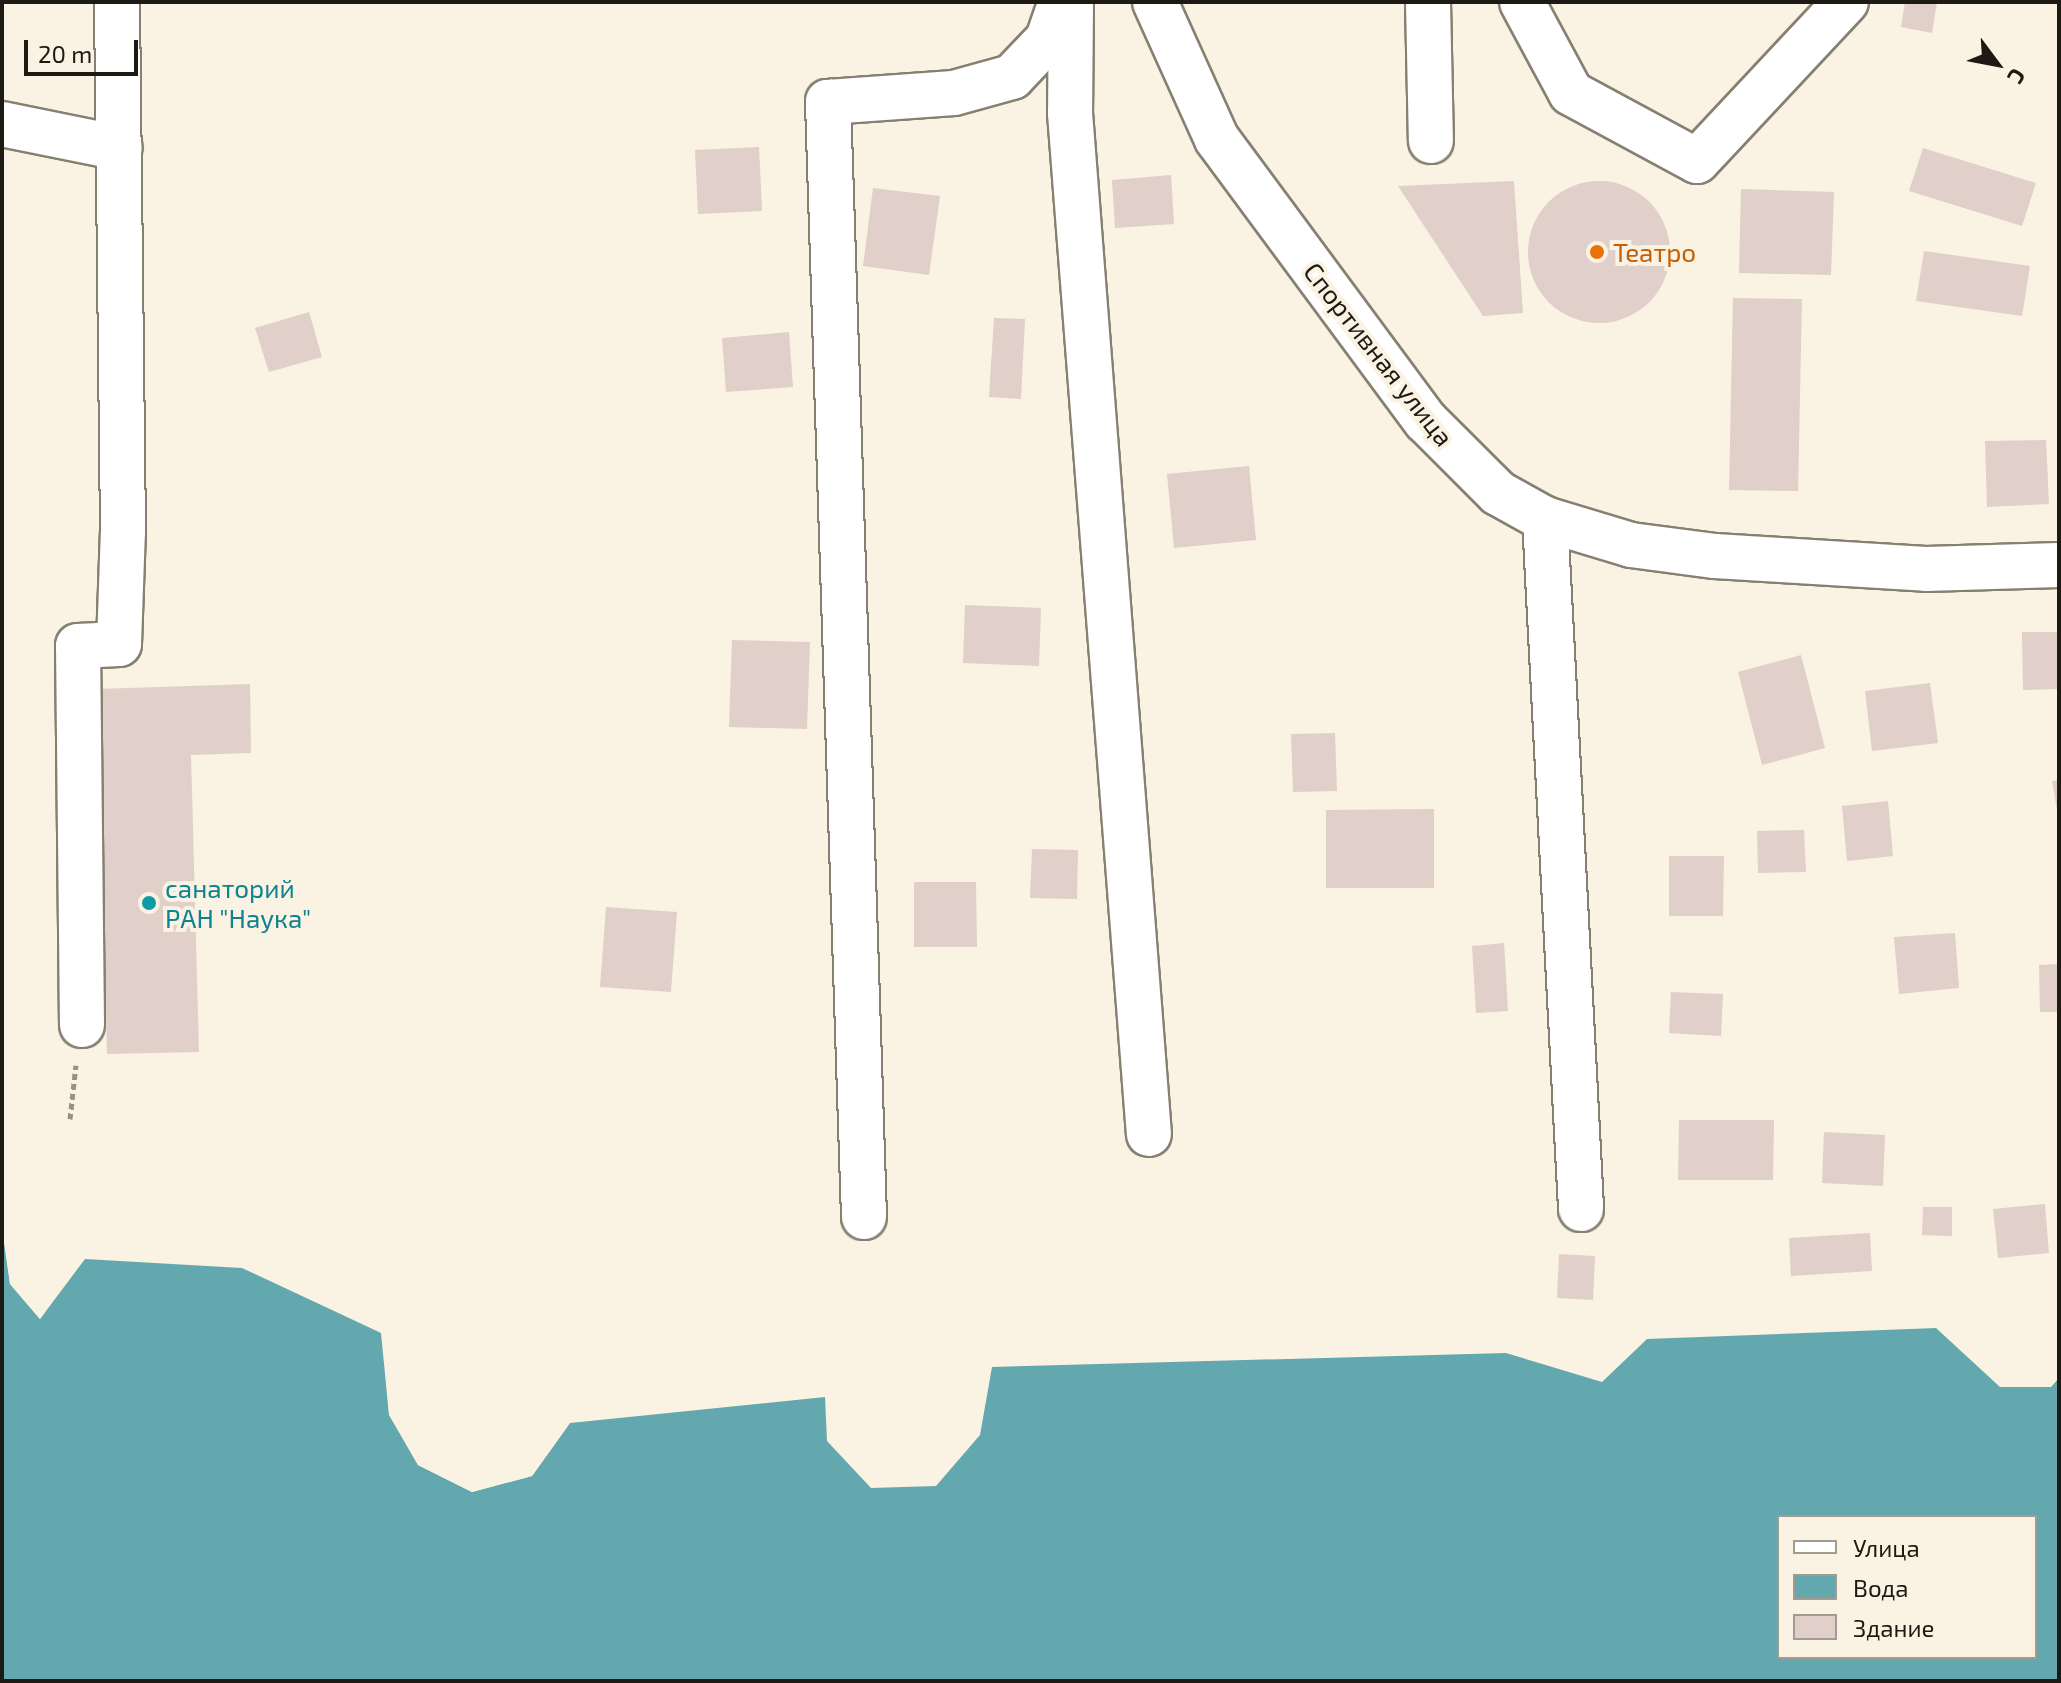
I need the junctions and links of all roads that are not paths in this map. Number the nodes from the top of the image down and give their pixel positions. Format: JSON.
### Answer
{"nodes":[{"id":1,"x":117,"y":2,"type":"edge"},
{"id":2,"x":1061,"y":2,"type":"edge"},
{"id":3,"x":1071,"y":2,"type":"edge"},
{"id":4,"x":1155,"y":2,"type":"edge"},
{"id":5,"x":1428,"y":2,"type":"edge"},
{"id":6,"x":1522,"y":2,"type":"edge"},
{"id":7,"x":1846,"y":2,"type":"edge"},
{"id":8,"x":2,"y":124,"type":"edge"},
{"id":9,"x":1431,"y":141,"type":"dead end"},
{"id":10,"x":120,"y":148,"type":"junction"},
{"id":11,"x":1545,"y":519,"type":"junction"},
{"id":12,"x":2059,"y":565,"type":"edge"},
{"id":13,"x":82,"y":1025,"type":"dead end"},
{"id":14,"x":1149,"y":1134,"type":"dead end"},
{"id":15,"x":1581,"y":1209,"type":"dead end"},
{"id":16,"x":864,"y":1217,"type":"dead end"}],
"edges":[{"from":1,"to":10,"type":"street"},
{"from":2,"to":16,"type":"street"},
{"from":3,"to":14,"type":"street"},
{"from":4,"to":11,"type":"street","name":"Спортивная улица"},
{"from":5,"to":9,"type":"street"},
{"from":6,"to":7,"type":"street"},
{"from":8,"to":10,"type":"street"},
{"from":10,"to":13,"type":"street"},
{"from":11,"to":12,"type":"street","name":"Спортивная улица"},
{"from":11,"to":15,"type":"street"}]}
